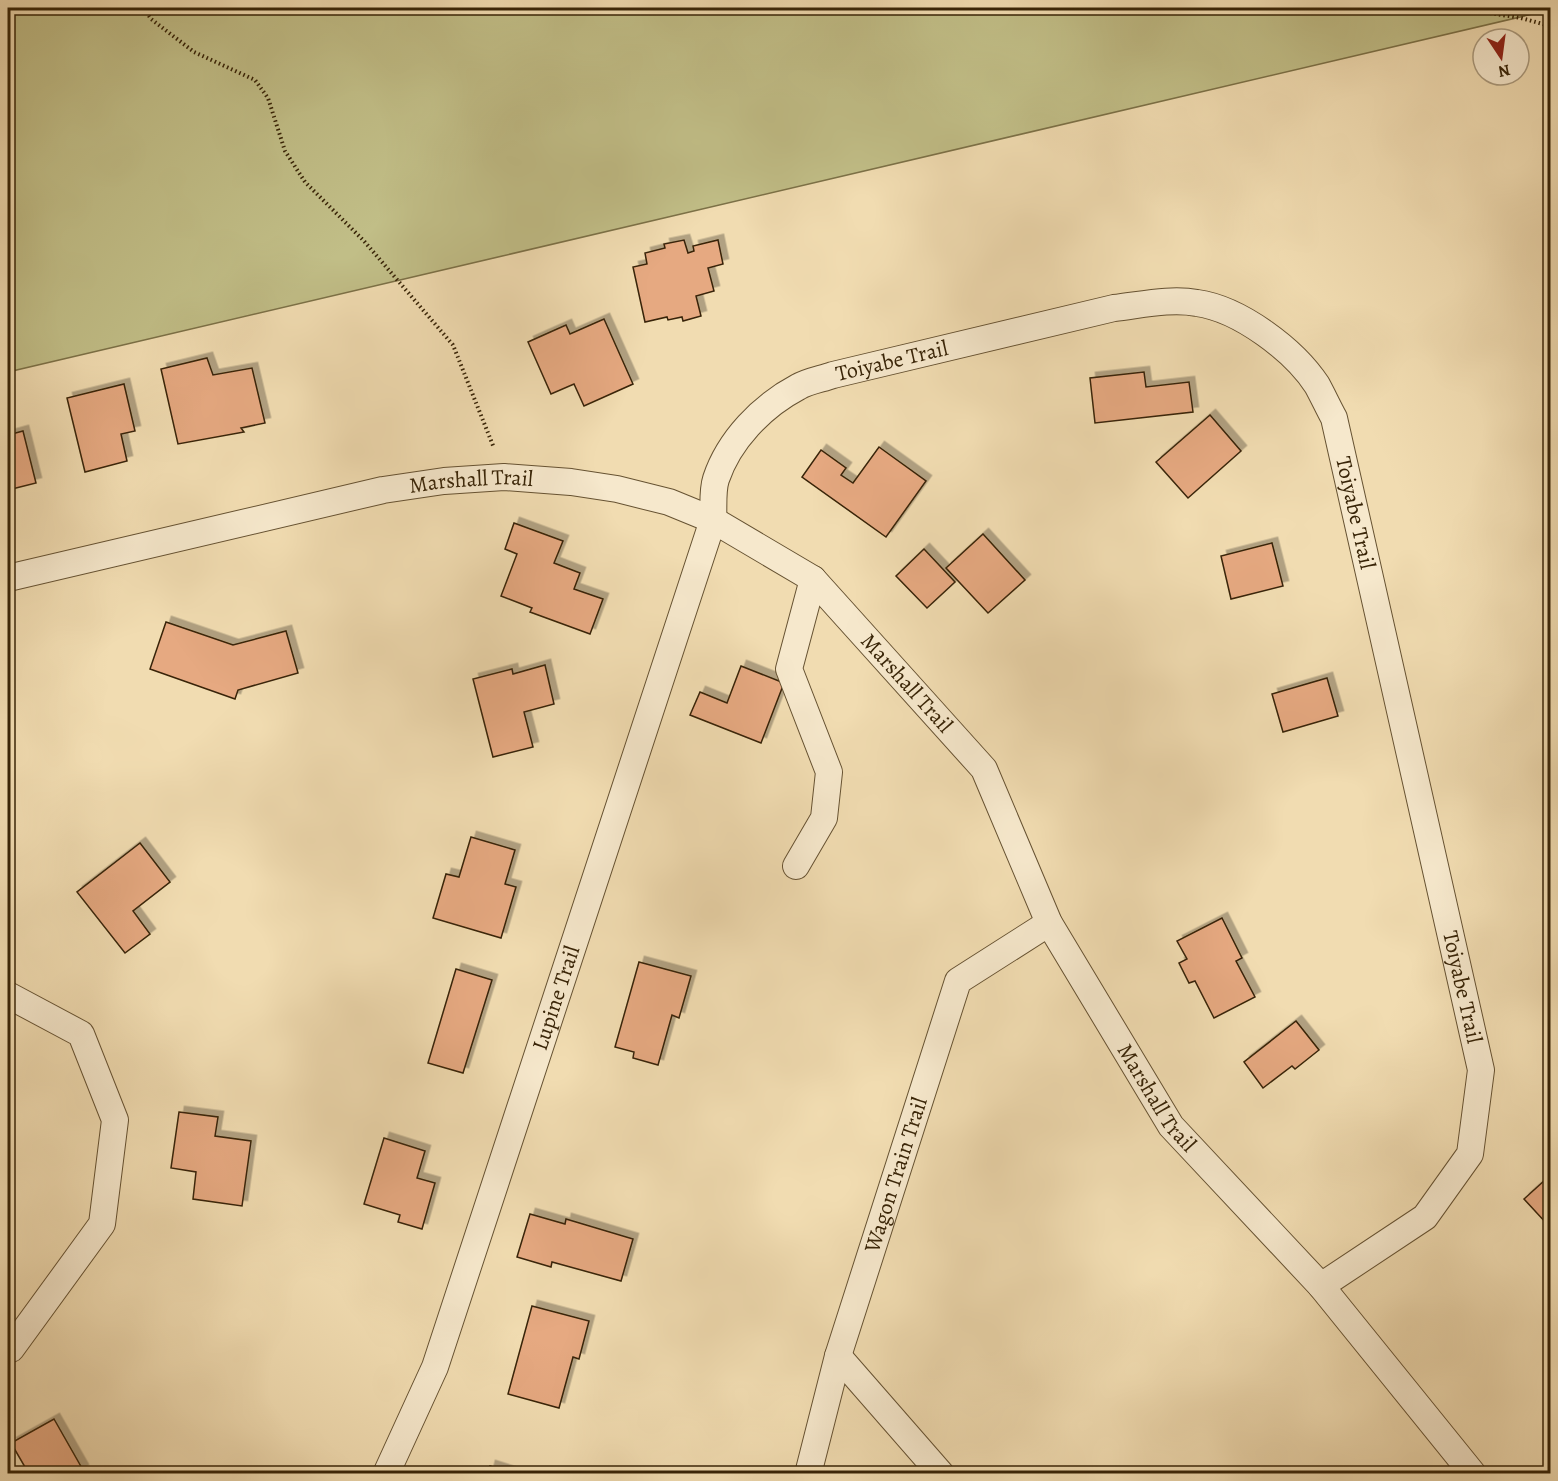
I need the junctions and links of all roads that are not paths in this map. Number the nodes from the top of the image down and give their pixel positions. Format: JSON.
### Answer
{"nodes":[{"id":1,"x":713,"y":520,"type":"junction"},
{"id":2,"x":8,"y":578,"type":"edge"},
{"id":3,"x":813,"y":579,"type":"junction"},
{"id":4,"x":796,"y":866,"type":"dead end"},
{"id":5,"x":1049,"y":923,"type":"junction"},
{"id":6,"x":8,"y":995,"type":"edge"},
{"id":7,"x":1321,"y":1286,"type":"junction"},
{"id":8,"x":8,"y":1350,"type":"edge"},
{"id":9,"x":838,"y":1356,"type":"junction"},
{"id":10,"x":386,"y":1473,"type":"edge"},
{"id":11,"x":808,"y":1473,"type":"edge"},
{"id":12,"x":941,"y":1473,"type":"edge"},
{"id":13,"x":1473,"y":1473,"type":"edge"}],
"edges":[{"from":1,"to":2,"type":"street","name":"Marshall Trail"},
{"from":1,"to":3,"type":"street","name":"Marshall Trail"},
{"from":1,"to":7,"type":"street","name":"Toiyabe Trail"},
{"from":1,"to":10,"type":"street","name":"Lupine Trail"},
{"from":3,"to":4,"type":"street"},
{"from":3,"to":5,"type":"street","name":"Marshall Trail"},
{"from":5,"to":7,"type":"street","name":"Marshall Trail"},
{"from":5,"to":9,"type":"street","name":"Wagon Train Trail"},
{"from":6,"to":8,"type":"street"},
{"from":7,"to":13,"type":"street","name":"Marshall Trail"},
{"from":9,"to":11,"type":"street","name":"Wagon Train Trail"},
{"from":9,"to":12,"type":"street"}]}
